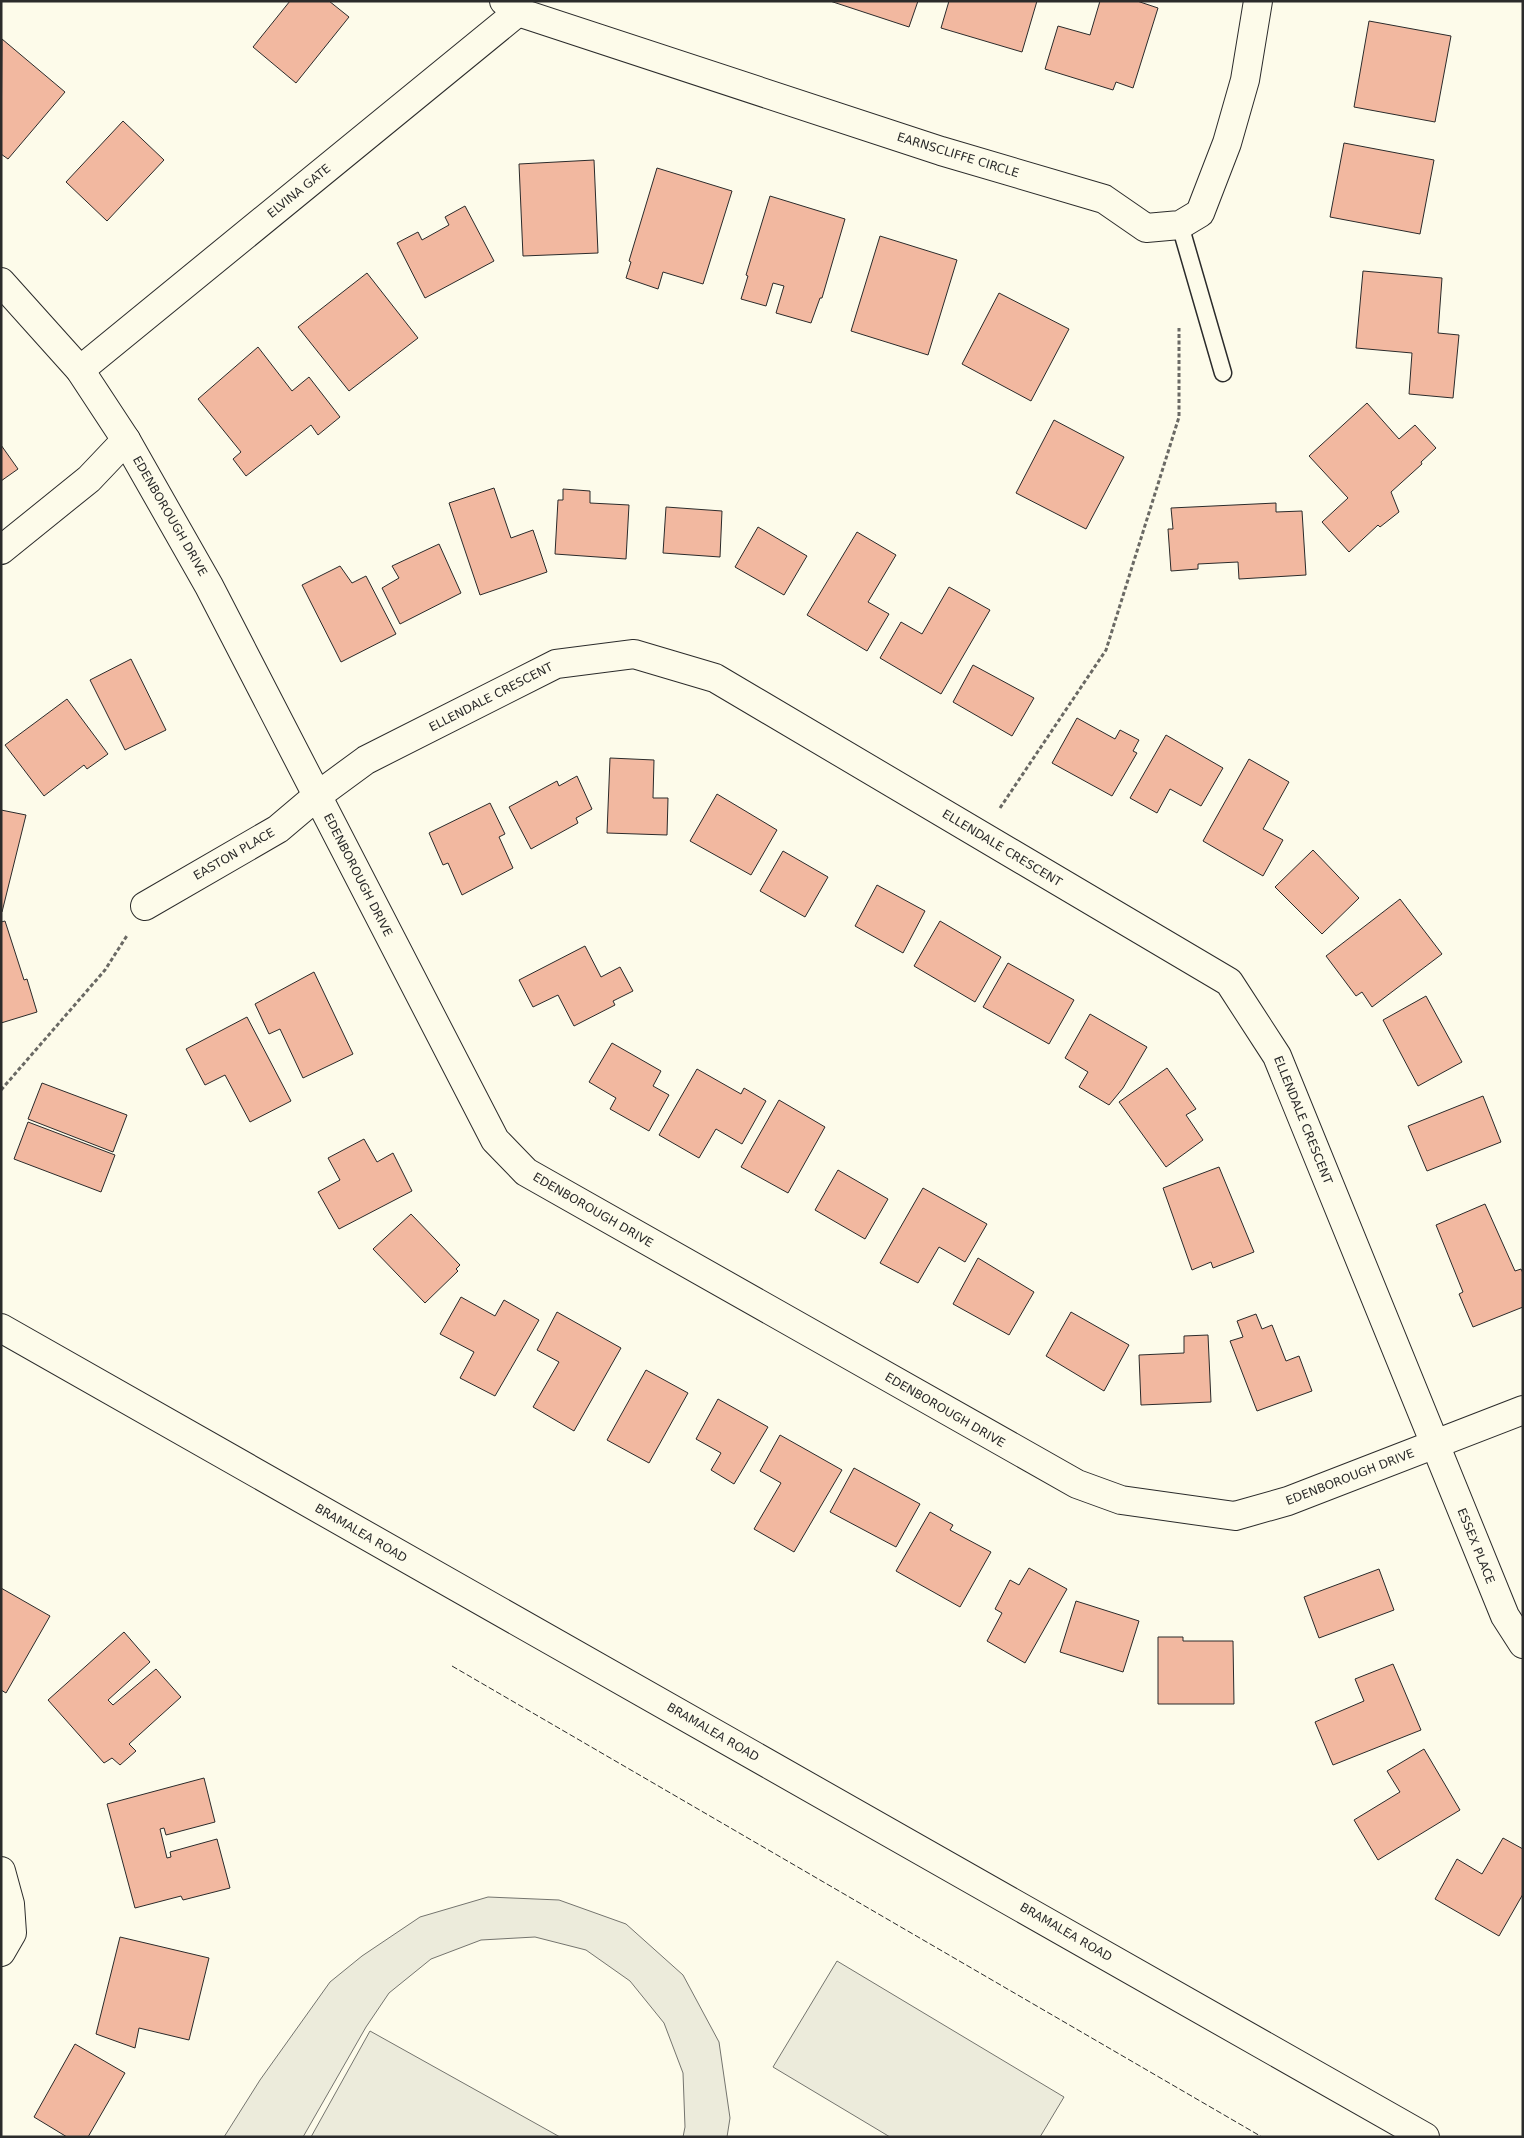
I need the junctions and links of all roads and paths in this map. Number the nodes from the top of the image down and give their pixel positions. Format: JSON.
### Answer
{"nodes":[{"id":1,"x":1258,"y":1,"type":"edge"},
{"id":2,"x":511,"y":7,"type":"edge"},
{"id":3,"x":1180,"y":225,"type":"junction"},
{"id":4,"x":1,"y":282,"type":"edge"},
{"id":5,"x":1179,"y":321,"type":"dead end"},
{"id":6,"x":80,"y":370,"type":"junction"},
{"id":7,"x":1223,"y":373,"type":"dead end"},
{"id":8,"x":126,"y":440,"type":"junction"},
{"id":9,"x":1,"y":550,"type":"edge"},
{"id":10,"x":317,"y":796,"type":"junction"},
{"id":11,"x":982,"y":836,"type":"junction"},
{"id":12,"x":146,"y":906,"type":"joint"},
{"id":13,"x":1,"y":1090,"type":"edge"},
{"id":14,"x":1,"y":1328,"type":"edge"},
{"id":15,"x":1523,"y":1410,"type":"edge"},
{"id":16,"x":1434,"y":1445,"type":"junction"},
{"id":17,"x":1523,"y":1644,"type":"edge"},
{"id":18,"x":1,"y":1871,"type":"edge"},
{"id":19,"x":1,"y":1952,"type":"edge"},
{"id":20,"x":1426,"y":2137,"type":"edge"}],
"edges":[{"from":1,"to":3,"type":"street","name":"EARNSCLIFFE CIRCLE"},
{"from":2,"to":3,"type":"street","name":"EARNSCLIFFE CIRCLE"},
{"from":2,"to":6,"type":"street","name":"ELVINA GATE"},
{"from":3,"to":7,"type":"lane"},
{"from":4,"to":6,"type":"street","name":"EDENBOROUGH DRIVE"},
{"from":5,"to":11,"type":"path"},
{"from":6,"to":8,"type":"street","name":"EDENBOROUGH DRIVE"},
{"from":8,"to":9,"type":"street"},
{"from":8,"to":10,"type":"street","name":"EDENBOROUGH DRIVE"},
{"from":10,"to":11,"type":"street","name":"ELLENDALE CRESCENT"},
{"from":10,"to":12,"type":"street","name":"EASTON PLACE"},
{"from":10,"to":16,"type":"street","name":"EDENBOROUGH DRIVE"},
{"from":11,"to":16,"type":"street","name":"ELLENDALE CRESCENT"},
{"from":12,"to":13,"type":"path"},
{"from":14,"to":20,"type":"street","name":"BRAMALEA ROAD"},
{"from":15,"to":16,"type":"street","name":"EDENBOROUGH DRIVE"},
{"from":16,"to":17,"type":"street","name":"ESSEX PLACE"},
{"from":18,"to":19,"type":"street"}]}
